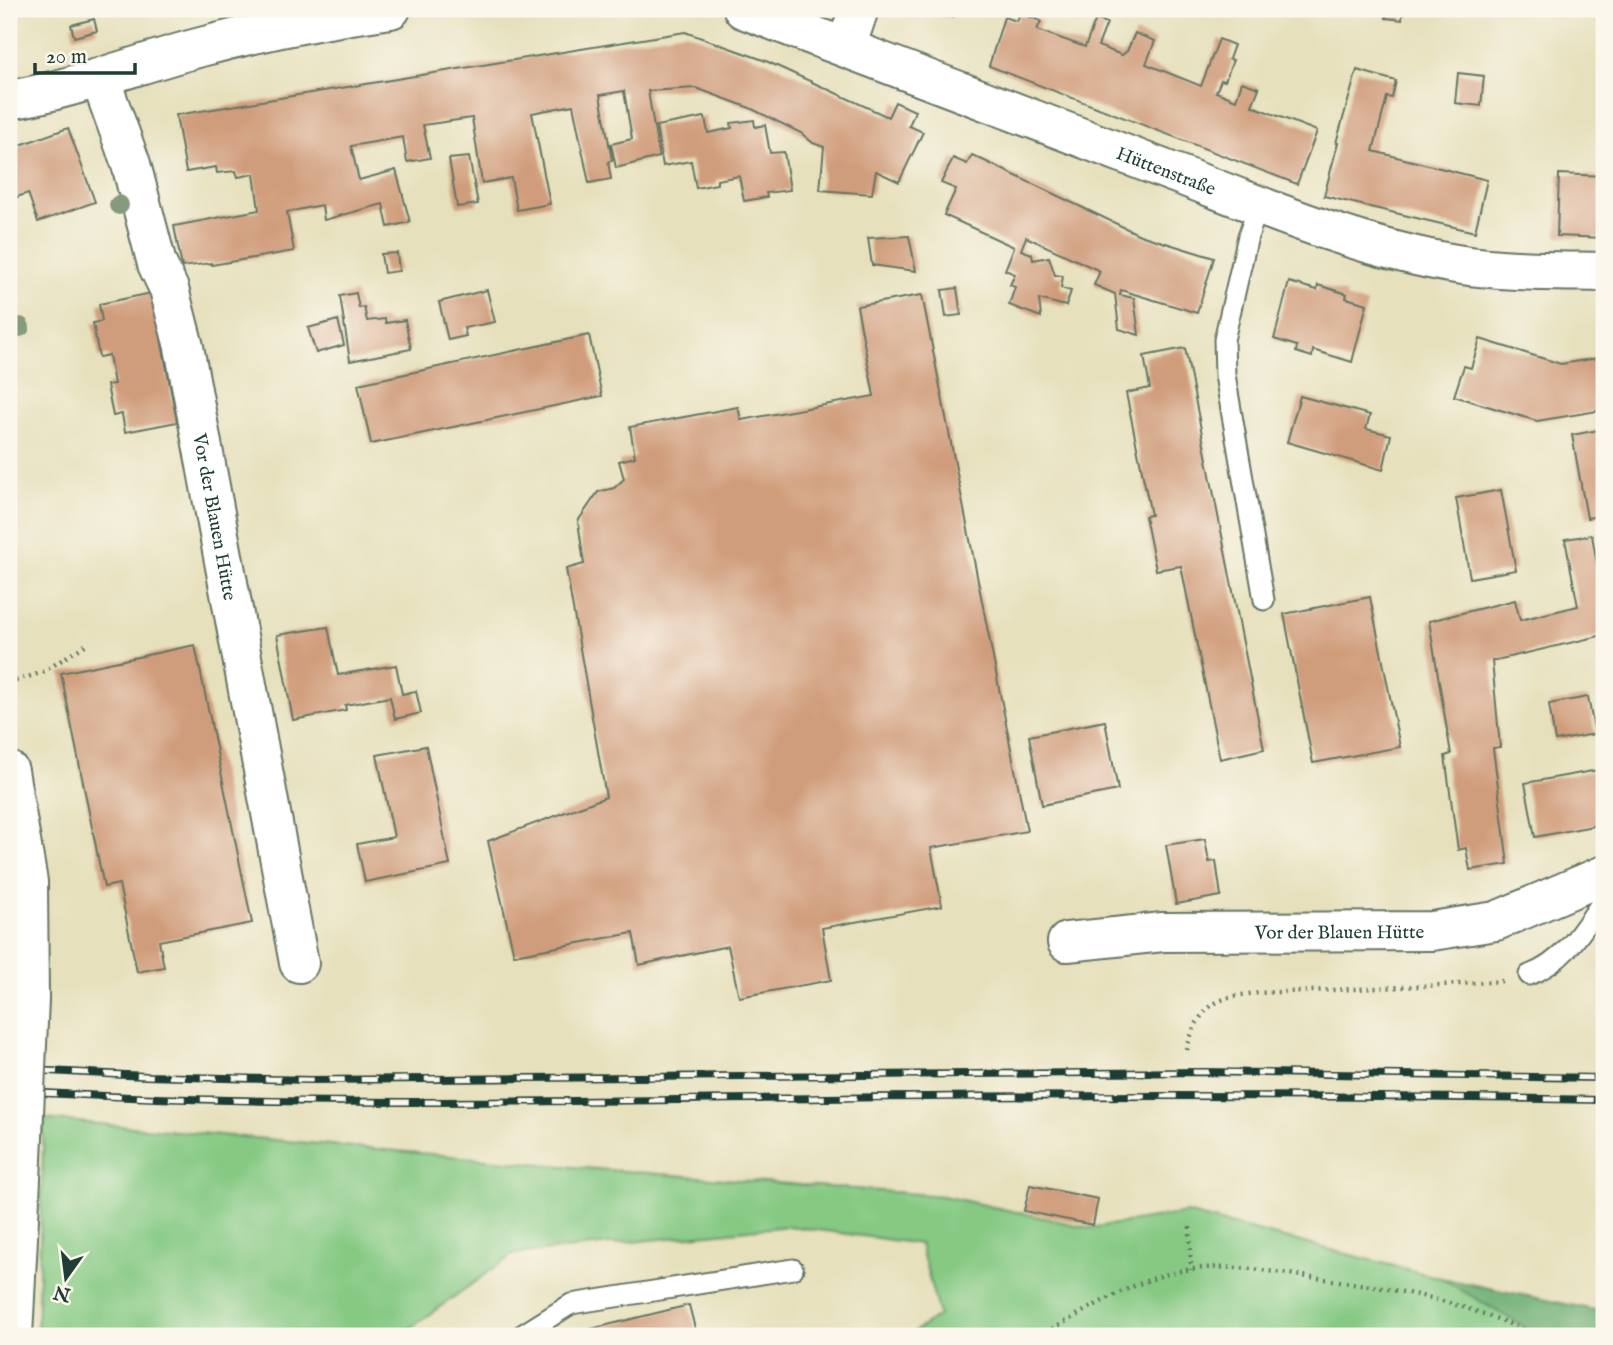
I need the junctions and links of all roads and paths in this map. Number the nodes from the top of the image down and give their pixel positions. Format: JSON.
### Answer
{"nodes":[{"id":1,"x":391,"y":9,"type":"edge"},
{"id":2,"x":743,"y":9,"type":"edge"},
{"id":3,"x":859,"y":9,"type":"edge"},
{"id":4,"x":269,"y":19,"type":"edge"},
{"id":5,"x":846,"y":47,"type":"junction"},
{"id":6,"x":100,"y":78,"type":"junction"},
{"id":7,"x":9,"y":100,"type":"edge"},
{"id":8,"x":1259,"y":205,"type":"junction"},
{"id":9,"x":1604,"y":272,"type":"edge"},
{"id":10,"x":1264,"y":600,"type":"dead end"},
{"id":11,"x":88,"y":643,"type":"dead end"},
{"id":12,"x":9,"y":682,"type":"edge"},
{"id":13,"x":9,"y":771,"type":"edge"},
{"id":14,"x":1604,"y":875,"type":"edge"},
{"id":15,"x":1604,"y":899,"type":"edge"},
{"id":16,"x":1067,"y":942,"type":"dead end"},
{"id":17,"x":299,"y":963,"type":"dead end"},
{"id":18,"x":1529,"y":975,"type":"joint"},
{"id":19,"x":1187,"y":1050,"type":"dead end"},
{"id":20,"x":1190,"y":1227,"type":"dead end"},
{"id":21,"x":793,"y":1269,"type":"dead end"},
{"id":22,"x":1191,"y":1270,"type":"junction"},
{"id":23,"x":13,"y":1336,"type":"edge"},
{"id":24,"x":520,"y":1336,"type":"edge"},
{"id":25,"x":1040,"y":1336,"type":"edge"},
{"id":26,"x":1540,"y":1336,"type":"edge"}],
"edges":[{"from":1,"to":4,"type":"street"},
{"from":2,"to":5,"type":"street","name":"Hüttenstraße"},
{"from":3,"to":5,"type":"street"},
{"from":4,"to":6,"type":"street"},
{"from":5,"to":8,"type":"street","name":"Hüttenstraße"},
{"from":6,"to":7,"type":"street"},
{"from":6,"to":17,"type":"street","name":"Vor der Blauen Hütte"},
{"from":8,"to":9,"type":"street","name":"Hüttenstraße"},
{"from":8,"to":10,"type":"lane"},
{"from":11,"to":12,"type":"path"},
{"from":13,"to":23,"type":"street","bridge":true},
{"from":14,"to":16,"type":"street","name":"Vor der Blauen Hütte"},
{"from":15,"to":18,"type":"lane"},
{"from":18,"to":19,"type":"path"},
{"from":20,"to":22,"type":"path"},
{"from":21,"to":24,"type":"lane"},
{"from":22,"to":25,"type":"path"},
{"from":22,"to":26,"type":"path"}]}
